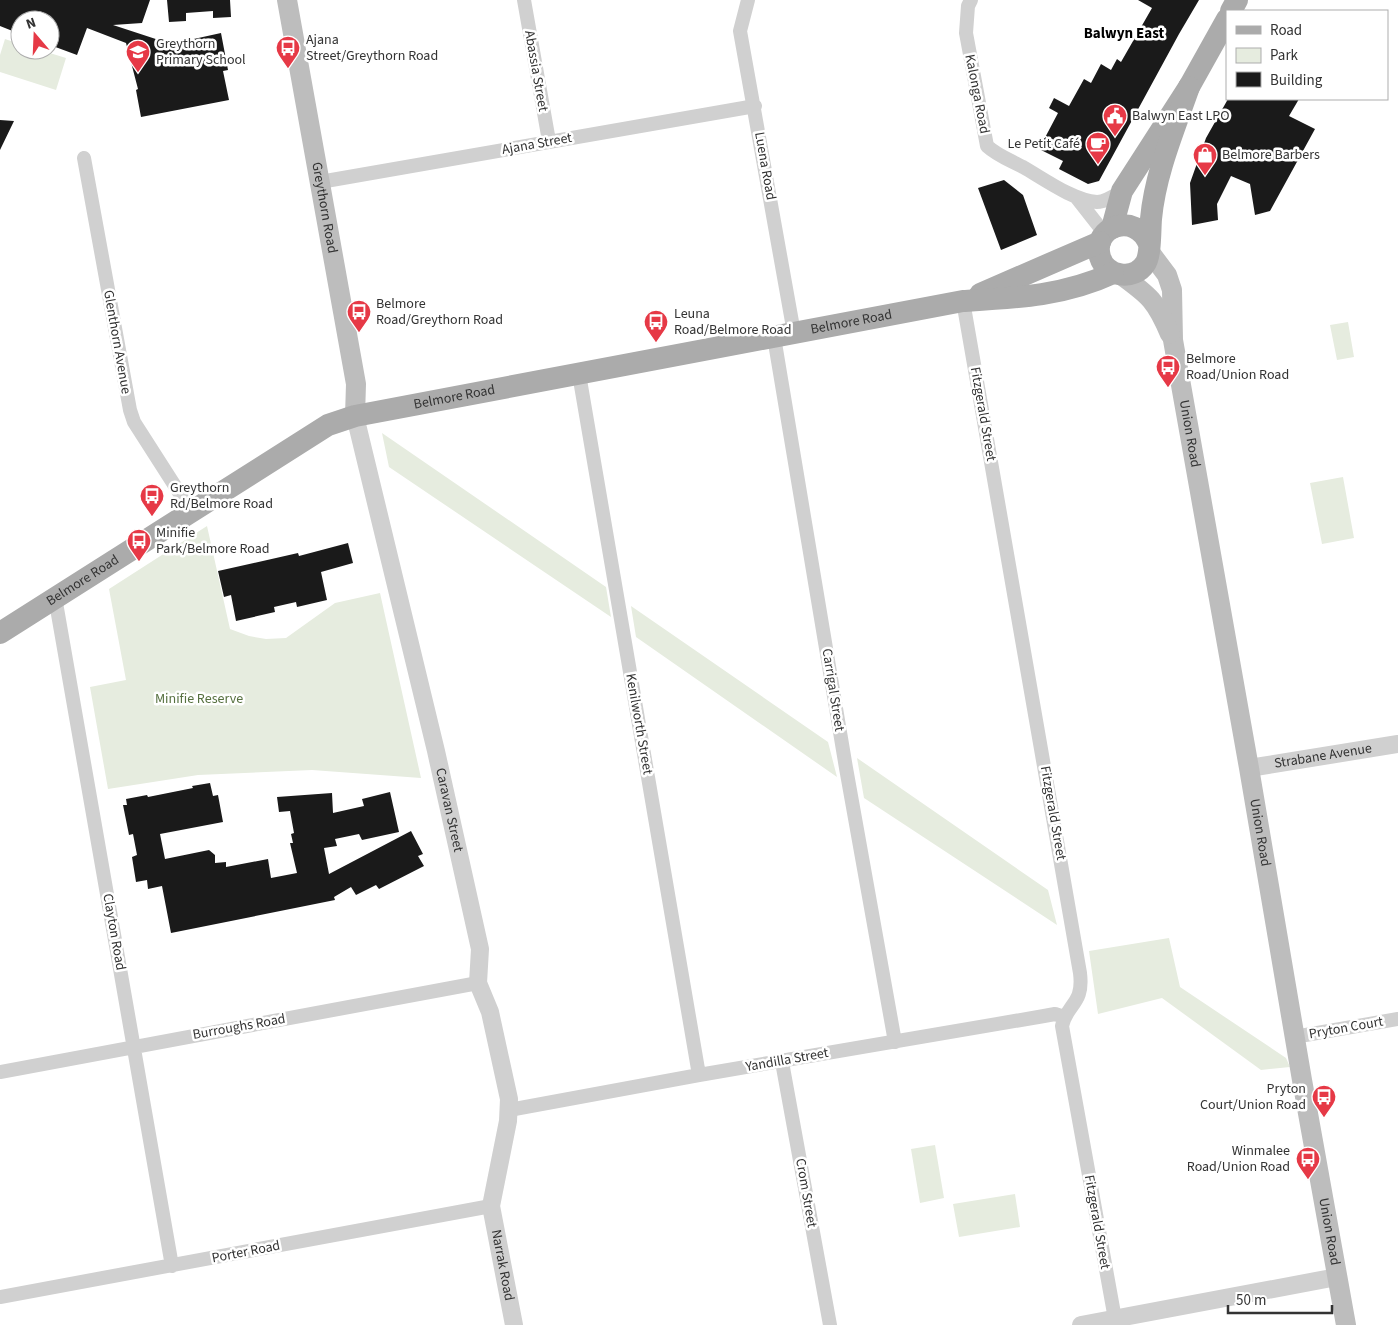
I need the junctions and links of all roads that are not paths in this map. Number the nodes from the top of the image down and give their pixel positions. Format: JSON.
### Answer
{"nodes":[{"id":1,"x":287,"y":0,"type":"edge"},
{"id":2,"x":524,"y":0,"type":"edge"},
{"id":3,"x":748,"y":0,"type":"edge"},
{"id":4,"x":971,"y":0,"type":"edge"},
{"id":5,"x":1226,"y":20,"type":"edge"},
{"id":6,"x":1189,"y":87,"type":"junction"},
{"id":7,"x":755,"y":106,"type":"junction"},
{"id":8,"x":549,"y":142,"type":"junction"},
{"id":9,"x":84,"y":158,"type":"dead end"},
{"id":10,"x":320,"y":182,"type":"junction"},
{"id":11,"x":1122,"y":192,"type":"junction"},
{"id":12,"x":1076,"y":197,"type":"junction"},
{"id":13,"x":1106,"y":235,"type":"junction"},
{"id":14,"x":1149,"y":248,"type":"junction"},
{"id":15,"x":1117,"y":274,"type":"junction"},
{"id":16,"x":963,"y":301,"type":"junction"},
{"id":17,"x":784,"y":335,"type":"junction"},
{"id":18,"x":1173,"y":340,"type":"junction"},
{"id":19,"x":579,"y":374,"type":"junction"},
{"id":20,"x":355,"y":416,"type":"junction"},
{"id":21,"x":191,"y":510,"type":"junction"},
{"id":22,"x":55,"y":597,"type":"junction"},
{"id":23,"x":0,"y":633,"type":"edge"},
{"id":24,"x":1398,"y":744,"type":"edge"},
{"id":25,"x":1249,"y":768,"type":"junction"},
{"id":26,"x":478,"y":983,"type":"junction"},
{"id":27,"x":1064,"y":1017,"type":"junction"},
{"id":28,"x":1398,"y":1019,"type":"edge"},
{"id":29,"x":1294,"y":1037,"type":"junction"},
{"id":30,"x":895,"y":1042,"type":"junction"},
{"id":31,"x":134,"y":1046,"type":"junction"},
{"id":32,"x":782,"y":1062,"type":"junction"},
{"id":33,"x":0,"y":1072,"type":"edge"},
{"id":34,"x":699,"y":1075,"type":"junction"},
{"id":35,"x":509,"y":1110,"type":"junction"},
{"id":36,"x":491,"y":1206,"type":"junction"},
{"id":37,"x":172,"y":1266,"type":"junction"},
{"id":38,"x":1337,"y":1277,"type":"junction"},
{"id":39,"x":0,"y":1297,"type":"edge"},
{"id":40,"x":1115,"y":1319,"type":"junction"},
{"id":41,"x":1091,"y":1324,"type":"edge"},
{"id":42,"x":514,"y":1325,"type":"edge"},
{"id":43,"x":830,"y":1325,"type":"edge"},
{"id":44,"x":1346,"y":1325,"type":"edge"}],
"edges":[{"from":1,"to":10,"type":"main road","name":"Greythorn Road"},
{"from":2,"to":8,"type":"street","name":"Abassia Street"},
{"from":3,"to":7,"type":"street","name":"Luena Road"},
{"from":4,"to":12,"type":"street","name":"Kalonga Road"},
{"from":5,"to":6,"type":"main road","name":"Belmore Road"},
{"from":6,"to":11,"type":"main road","name":"Belmore Road"},
{"from":6,"to":14,"type":"main road","name":"Belmore Road"},
{"from":7,"to":8,"type":"street","name":"Ajana Street"},
{"from":7,"to":17,"type":"street","name":"Luena Road"},
{"from":8,"to":10,"type":"street","name":"Ajana Street"},
{"from":9,"to":21,"type":"street","name":"Glenthorn Avenue"},
{"from":10,"to":20,"type":"main road","name":"Greythorn Road"},
{"from":11,"to":12,"type":"street","name":"Kalonga Road"},
{"from":11,"to":13,"type":"main road","name":"Belmore Road"},
{"from":12,"to":13,"type":"street","name":"Kalonga Road"},
{"from":13,"to":14,"type":"main road","name":"Belmore Road"},
{"from":13,"to":15,"type":"main road","name":"Belmore Road"},
{"from":13,"to":16,"type":"main road","name":"Belmore Road"},
{"from":14,"to":15,"type":"main road","name":"Belmore Road"},
{"from":14,"to":18,"type":"main road","name":"Union Road"},
{"from":15,"to":16,"type":"main road","name":"Belmore Road"},
{"from":15,"to":18,"type":"main road","name":"Union Road"},
{"from":16,"to":17,"type":"main road","name":"Belmore Road"},
{"from":16,"to":27,"type":"street","name":"Fitzgerald Street"},
{"from":17,"to":19,"type":"main road","name":"Belmore Road"},
{"from":17,"to":30,"type":"street","name":"Carrigal Street"},
{"from":18,"to":25,"type":"main road","name":"Union Road"},
{"from":19,"to":20,"type":"main road","name":"Belmore Road"},
{"from":19,"to":34,"type":"street","name":"Kenilworth Street"},
{"from":20,"to":21,"type":"main road","name":"Belmore Road"},
{"from":20,"to":26,"type":"street","name":"Caravan Street"},
{"from":21,"to":22,"type":"main road","name":"Belmore Road"},
{"from":22,"to":23,"type":"main road","name":"Belmore Road"},
{"from":22,"to":31,"type":"street","name":"Clayton Road"},
{"from":24,"to":25,"type":"street","name":"Strabane Avenue"},
{"from":25,"to":29,"type":"main road","name":"Union Road"},
{"from":26,"to":31,"type":"street","name":"Burroughs Road"},
{"from":26,"to":35,"type":"street","name":"Caravan Street"},
{"from":27,"to":30,"type":"street","name":"Yandilla Street"},
{"from":27,"to":40,"type":"street","name":"Fitzgerald Street"},
{"from":28,"to":29,"type":"street","name":"Pryton Court"},
{"from":29,"to":38,"type":"main road","name":"Union Road"},
{"from":30,"to":32,"type":"street","name":"Yandilla Street"},
{"from":31,"to":33,"type":"street","name":"Burroughs Road"},
{"from":31,"to":37,"type":"street","name":"Clayton Road"},
{"from":32,"to":34,"type":"street","name":"Yandilla Street"},
{"from":32,"to":43,"type":"street","name":"Crom Street"},
{"from":34,"to":35,"type":"street","name":"Yandilla Street"},
{"from":35,"to":36,"type":"street","name":"Caravan Street"},
{"from":36,"to":37,"type":"street","name":"Porter Road"},
{"from":36,"to":42,"type":"street","name":"Narrak Road"},
{"from":37,"to":39,"type":"street","name":"Porter Road"},
{"from":38,"to":40,"type":"street"},
{"from":38,"to":44,"type":"main road","name":"Union Road"},
{"from":40,"to":41,"type":"street"}]}
